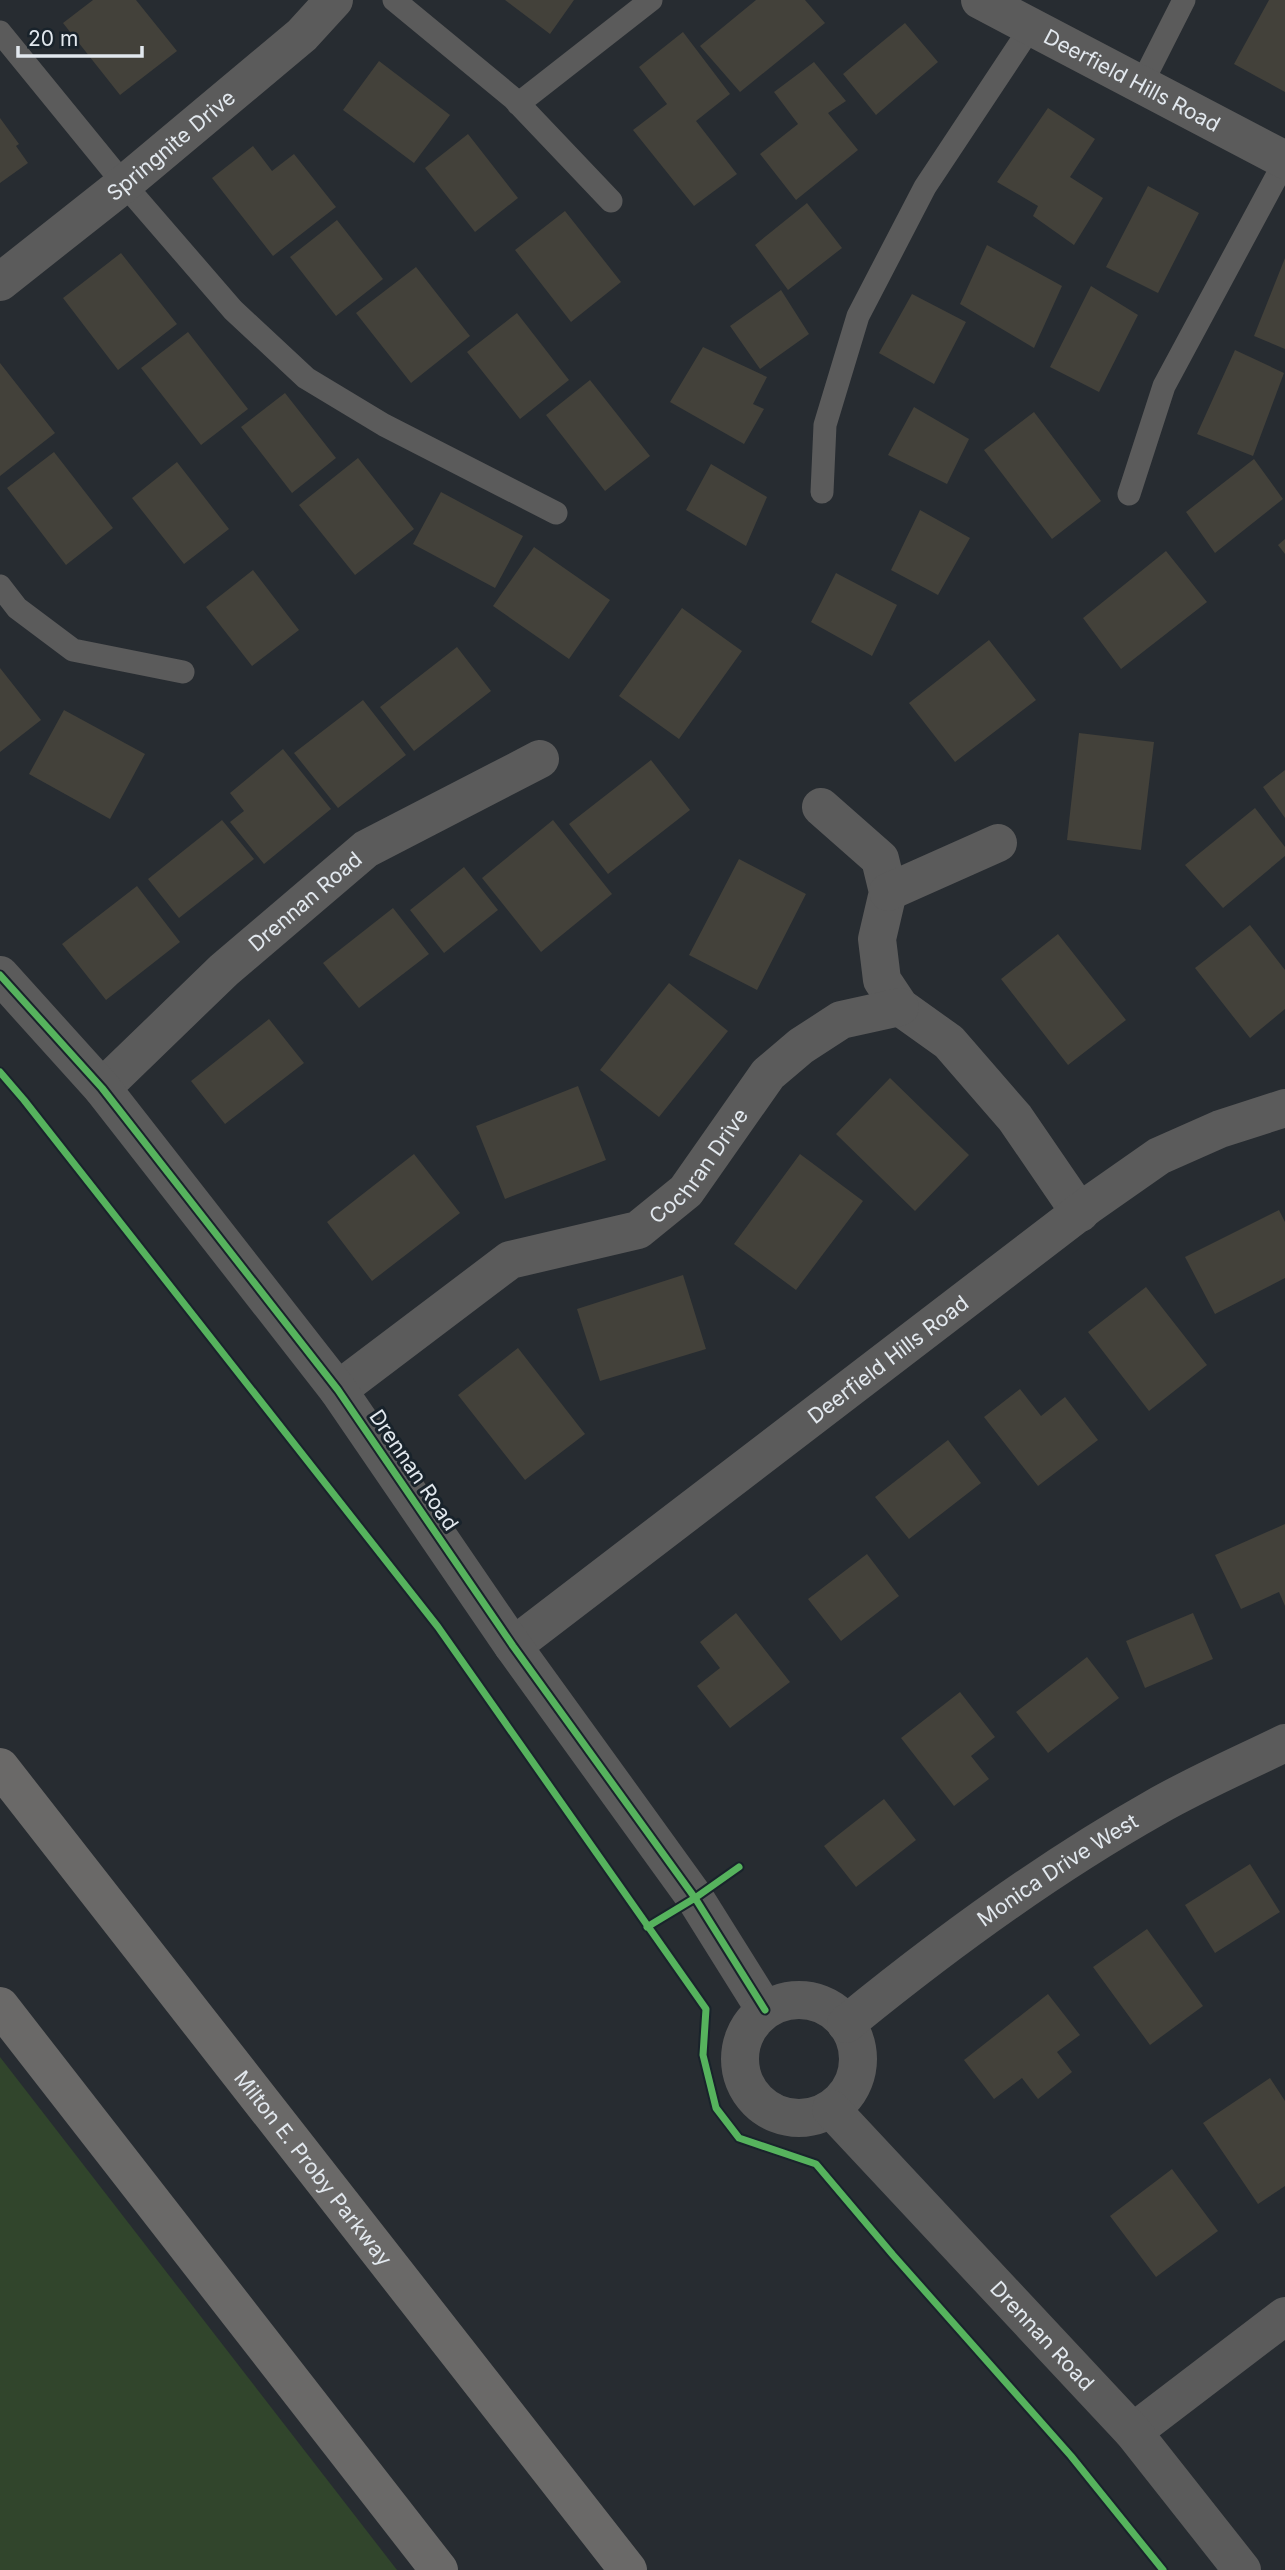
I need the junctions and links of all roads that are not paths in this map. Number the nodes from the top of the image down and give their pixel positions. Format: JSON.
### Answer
{"nodes":[{"id":1,"x":334,"y":0,"type":"edge"},
{"id":2,"x":394,"y":0,"type":"edge"},
{"id":3,"x":651,"y":0,"type":"edge"},
{"id":4,"x":980,"y":0,"type":"edge"},
{"id":5,"x":1184,"y":0,"type":"edge"},
{"id":6,"x":1031,"y":27,"type":"junction"},
{"id":7,"x":0,"y":32,"type":"edge"},
{"id":8,"x":1142,"y":85,"type":"junction"},
{"id":9,"x":518,"y":104,"type":"junction"},
{"id":10,"x":1285,"y":161,"type":"edge"},
{"id":11,"x":124,"y":184,"type":"junction"},
{"id":12,"x":611,"y":201,"type":"dead end"},
{"id":13,"x":0,"y":282,"type":"edge"},
{"id":14,"x":822,"y":492,"type":"dead end"},
{"id":15,"x":1129,"y":494,"type":"dead end"},
{"id":16,"x":556,"y":513,"type":"dead end"},
{"id":17,"x":0,"y":586,"type":"edge"},
{"id":18,"x":183,"y":672,"type":"dead end"},
{"id":19,"x":540,"y":759,"type":"dead end"},
{"id":20,"x":821,"y":807,"type":"dead end"},
{"id":21,"x":998,"y":843,"type":"dead end"},
{"id":22,"x":888,"y":892,"type":"junction"},
{"id":23,"x":0,"y":975,"type":"edge"},
{"id":24,"x":900,"y":1007,"type":"junction"},
{"id":25,"x":102,"y":1088,"type":"junction"},
{"id":26,"x":1285,"y":1108,"type":"edge"},
{"id":27,"x":1080,"y":1213,"type":"junction"},
{"id":28,"x":338,"y":1390,"type":"junction"},
{"id":29,"x":513,"y":1646,"type":"junction"},
{"id":30,"x":1285,"y":1743,"type":"edge"},
{"id":31,"x":0,"y":1767,"type":"edge"},
{"id":32,"x":0,"y":2006,"type":"edge"},
{"id":33,"x":765,"y":2010,"type":"junction"},
{"id":34,"x":846,"y":2024,"type":"junction"},
{"id":35,"x":831,"y":2109,"type":"junction"},
{"id":36,"x":1285,"y":2316,"type":"edge"},
{"id":37,"x":1133,"y":2432,"type":"junction"},
{"id":38,"x":439,"y":2570,"type":"edge"},
{"id":39,"x":628,"y":2570,"type":"edge"},
{"id":40,"x":1242,"y":2570,"type":"edge"}],
"edges":[{"from":1,"to":11,"type":"street","name":"Springnite Drive"},
{"from":2,"to":9,"type":"lane"},
{"from":3,"to":9,"type":"lane"},
{"from":4,"to":6,"type":"street","name":"Deerfield Hills Road"},
{"from":5,"to":8,"type":"lane"},
{"from":6,"to":8,"type":"street","name":"Deerfield Hills Road"},
{"from":6,"to":14,"type":"lane"},
{"from":7,"to":11,"type":"lane"},
{"from":8,"to":10,"type":"street","name":"Deerfield Hills Road"},
{"from":9,"to":12,"type":"lane"},
{"from":10,"to":15,"type":"lane"},
{"from":11,"to":13,"type":"street","name":"Springnite Drive"},
{"from":11,"to":16,"type":"lane"},
{"from":17,"to":18,"type":"lane"},
{"from":19,"to":25,"type":"street","name":"Drennan Road"},
{"from":20,"to":22,"type":"street"},
{"from":21,"to":22,"type":"street"},
{"from":22,"to":24,"type":"street"},
{"from":23,"to":25,"type":"street","name":"Drennan Road"},
{"from":24,"to":27,"type":"street"},
{"from":24,"to":28,"type":"street","name":"Cochran Drive"},
{"from":25,"to":28,"type":"street","name":"Drennan Road"},
{"from":26,"to":27,"type":"street","name":"Deerfield Hills Road"},
{"from":27,"to":29,"type":"street","name":"Deerfield Hills Road"},
{"from":28,"to":29,"type":"street","name":"Drennan Road"},
{"from":29,"to":33,"type":"street","name":"Drennan Road"},
{"from":30,"to":34,"type":"street","name":"Monica Drive West"},
{"from":31,"to":39,"type":"highway","name":"Milton E. Proby Parkway"},
{"from":32,"to":38,"type":"highway"},
{"from":33,"to":34,"type":"street"},
{"from":33,"to":35,"type":"street"},
{"from":34,"to":35,"type":"street"},
{"from":35,"to":37,"type":"street","name":"Drennan Road"},
{"from":36,"to":37,"type":"street"},
{"from":37,"to":40,"type":"street","name":"Drennan Road"}]}
